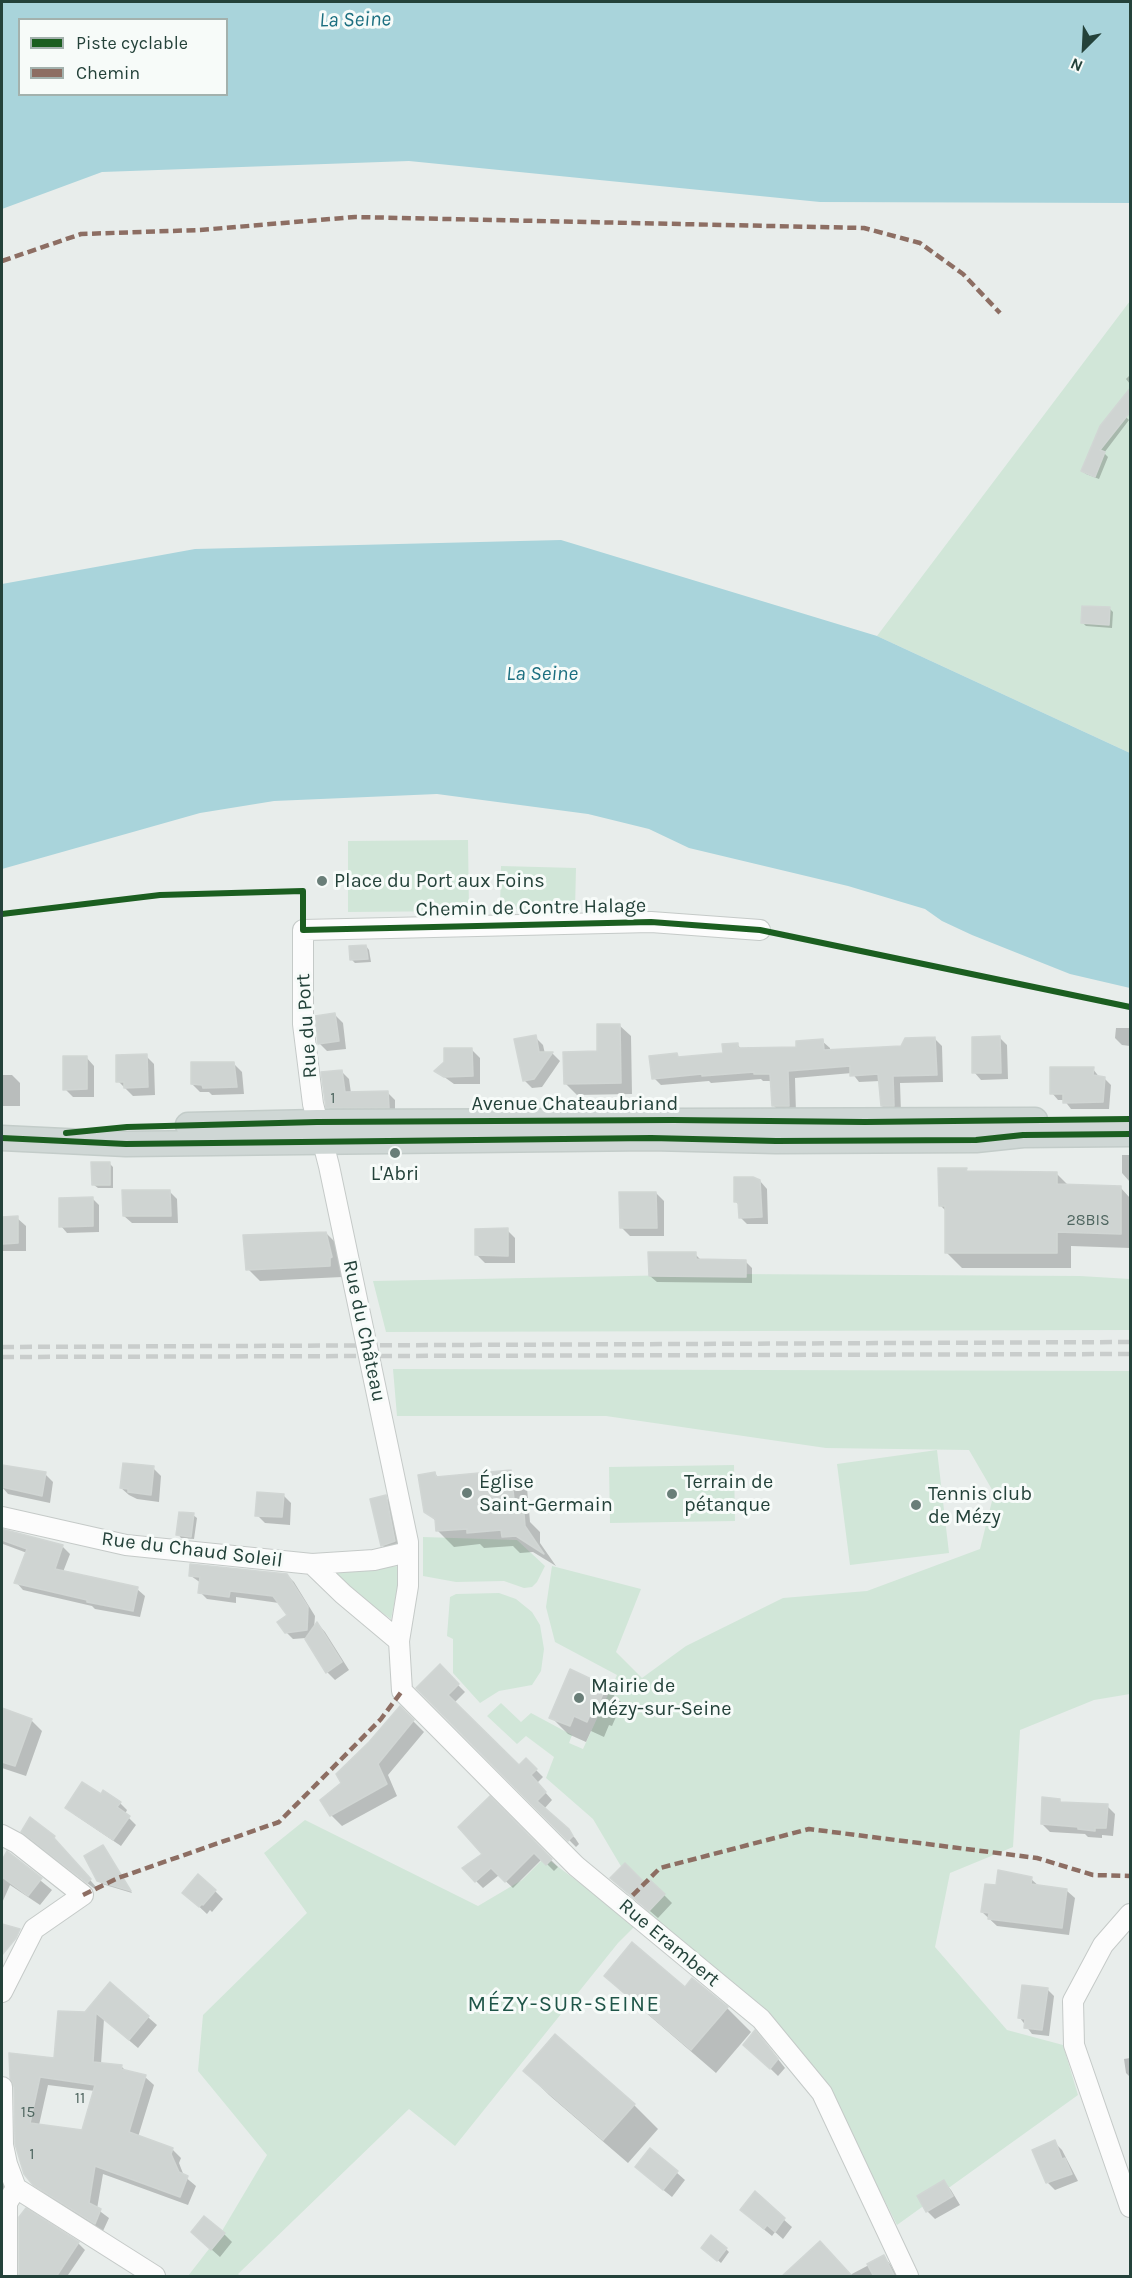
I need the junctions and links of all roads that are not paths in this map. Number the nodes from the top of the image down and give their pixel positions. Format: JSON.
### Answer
{"nodes":[{"id":1,"x":303,"y":930,"type":"joint"},
{"id":2,"x":760,"y":930,"type":"dead end"},
{"id":3,"x":1131,"y":1119,"type":"edge"},
{"id":4,"x":319,"y":1131,"type":"junction"},
{"id":5,"x":1131,"y":1134,"type":"edge"},
{"id":6,"x":11,"y":1138,"type":"edge"},
{"id":7,"x":2,"y":1517,"type":"edge"},
{"id":8,"x":408,"y":1547,"type":"junction"},
{"id":9,"x":312,"y":1564,"type":"junction"},
{"id":10,"x":399,"y":1641,"type":"junction"},
{"id":11,"x":2,"y":1835,"type":"edge"},
{"id":12,"x":1131,"y":1914,"type":"edge"},
{"id":13,"x":2,"y":1992,"type":"edge"},
{"id":14,"x":2,"y":2087,"type":"edge"},
{"id":15,"x":2,"y":2145,"type":"edge"},
{"id":16,"x":16,"y":2188,"type":"junction"},
{"id":17,"x":1131,"y":2207,"type":"edge"},
{"id":18,"x":7,"y":2277,"type":"edge"},
{"id":19,"x":155,"y":2277,"type":"edge"},
{"id":20,"x":908,"y":2277,"type":"edge"}],
"edges":[{"from":1,"to":2,"type":"street","name":"Chemin de Contre Halage"},
{"from":1,"to":4,"type":"street","name":"Rue du Port"},
{"from":3,"to":4,"type":"main road","name":"Avenue Chateaubriand"},
{"from":4,"to":5,"type":"main road","name":"Avenue Chateaubriand"},
{"from":4,"to":6,"type":"main road","name":"Avenue Chateaubriand"},
{"from":4,"to":8,"type":"street","name":"Rue du Château"},
{"from":7,"to":9,"type":"street","name":"Rue du Chaud Soleil"},
{"from":8,"to":9,"type":"street","name":"Rue du Chaud Soleil"},
{"from":8,"to":10,"type":"street","name":"Rue du Château"},
{"from":9,"to":10,"type":"street"},
{"from":10,"to":20,"type":"street","name":"Rue Erambert"},
{"from":11,"to":13,"type":"street"},
{"from":12,"to":17,"type":"street"},
{"from":14,"to":15,"type":"street"},
{"from":15,"to":16,"type":"street"},
{"from":16,"to":18,"type":"street"},
{"from":16,"to":19,"type":"street"}]}
